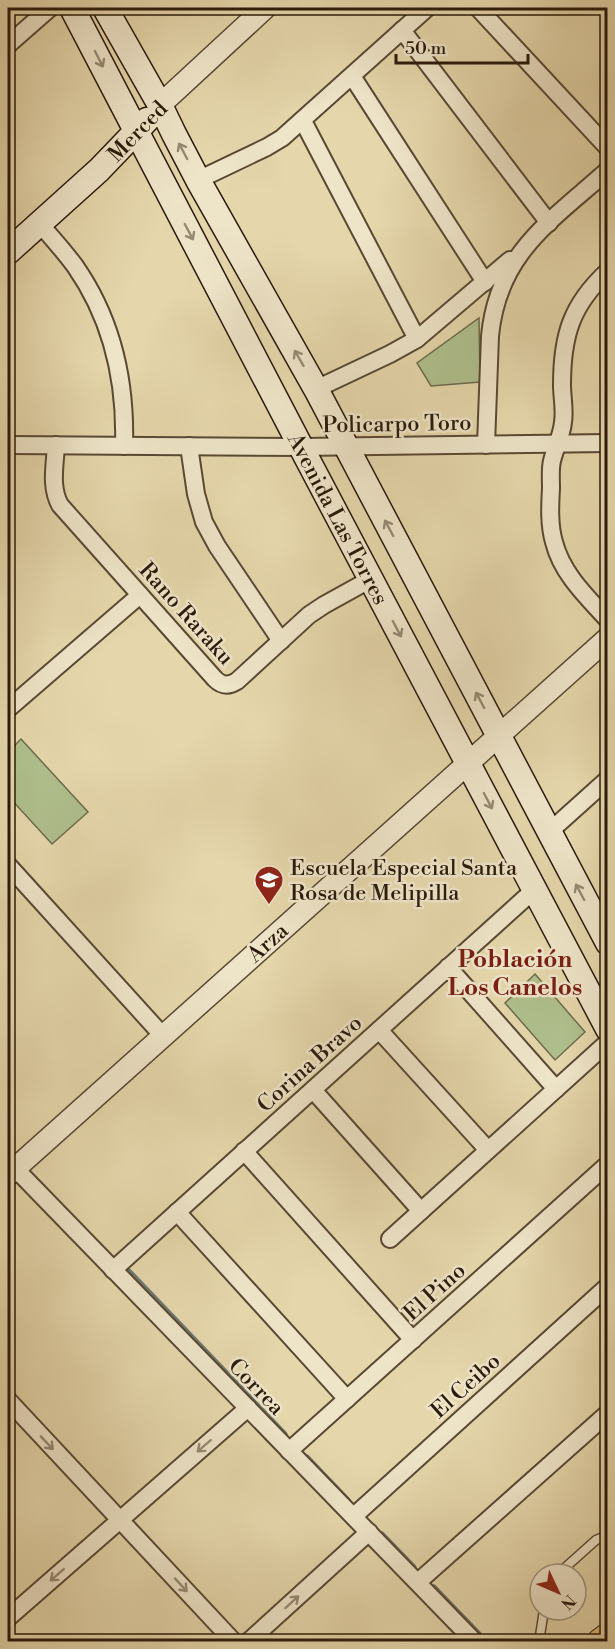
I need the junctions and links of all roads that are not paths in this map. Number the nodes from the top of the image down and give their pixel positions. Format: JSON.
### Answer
{"nodes":[{"id":1,"x":50,"y":8,"type":"edge"},
{"id":2,"x":72,"y":8,"type":"edge"},
{"id":3,"x":105,"y":8,"type":"edge"},
{"id":4,"x":265,"y":8,"type":"edge"},
{"id":5,"x":428,"y":8,"type":"edge"},
{"id":6,"x":478,"y":8,"type":"edge"},
{"id":7,"x":402,"y":30,"type":"junction"},
{"id":8,"x":9,"y":44,"type":"edge"},
{"id":9,"x":352,"y":76,"type":"junction"},
{"id":10,"x":160,"y":105,"type":"junction"},
{"id":11,"x":303,"y":121,"type":"junction"},
{"id":12,"x":136,"y":131,"type":"junction"},
{"id":13,"x":608,"y":148,"type":"edge"},
{"id":14,"x":608,"y":170,"type":"edge"},
{"id":15,"x":198,"y":180,"type":"junction"},
{"id":16,"x":549,"y":223,"type":"junction"},
{"id":17,"x":40,"y":224,"type":"junction"},
{"id":18,"x":524,"y":247,"type":"junction"},
{"id":19,"x":8,"y":252,"type":"edge"},
{"id":20,"x":608,"y":271,"type":"edge"},
{"id":21,"x":485,"y":282,"type":"junction"},
{"id":22,"x":417,"y":339,"type":"junction"},
{"id":23,"x":316,"y":389,"type":"junction"},
{"id":24,"x":608,"y":443,"type":"edge"},
{"id":25,"x":557,"y":444,"type":"junction"},
{"id":26,"x":8,"y":445,"type":"edge"},
{"id":27,"x":486,"y":445,"type":"junction"},
{"id":28,"x":56,"y":446,"type":"junction"},
{"id":29,"x":124,"y":446,"type":"junction"},
{"id":30,"x":189,"y":446,"type":"junction"},
{"id":31,"x":347,"y":446,"type":"junction"},
{"id":32,"x":301,"y":447,"type":"junction"},
{"id":33,"x":371,"y":579,"type":"junction"},
{"id":34,"x":140,"y":595,"type":"junction"},
{"id":35,"x":608,"y":620,"type":"edge"},
{"id":36,"x":281,"y":641,"type":"junction"},
{"id":37,"x":605,"y":646,"type":"edge"},
{"id":38,"x":8,"y":709,"type":"edge"},
{"id":39,"x":498,"y":735,"type":"junction"},
{"id":40,"x":468,"y":762,"type":"junction"},
{"id":41,"x":608,"y":779,"type":"edge"},
{"id":42,"x":549,"y":832,"type":"junction"},
{"id":43,"x":8,"y":865,"type":"edge"},
{"id":44,"x":534,"y":890,"type":"junction"},
{"id":45,"x":602,"y":917,"type":"edge"},
{"id":46,"x":608,"y":943,"type":"edge"},
{"id":47,"x":448,"y":968,"type":"junction"},
{"id":48,"x":608,"y":1029,"type":"edge"},
{"id":49,"x":379,"y":1030,"type":"junction"},
{"id":50,"x":163,"y":1036,"type":"junction"},
{"id":51,"x":608,"y":1042,"type":"edge"},
{"id":52,"x":556,"y":1089,"type":"junction"},
{"id":53,"x":313,"y":1090,"type":"junction"},
{"id":54,"x":488,"y":1150,"type":"junction"},
{"id":55,"x":244,"y":1151,"type":"junction"},
{"id":56,"x":608,"y":1164,"type":"edge"},
{"id":57,"x":10,"y":1168,"type":"edge"},
{"id":58,"x":422,"y":1211,"type":"junction"},
{"id":59,"x":177,"y":1212,"type":"junction"},
{"id":60,"x":390,"y":1239,"type":"dead end"},
{"id":61,"x":113,"y":1270,"type":"junction"},
{"id":62,"x":608,"y":1286,"type":"edge"},
{"id":63,"x":413,"y":1340,"type":"junction"},
{"id":64,"x":347,"y":1399,"type":"junction"},
{"id":65,"x":8,"y":1400,"type":"edge"},
{"id":66,"x":248,"y":1408,"type":"junction"},
{"id":67,"x":608,"y":1413,"type":"edge"},
{"id":68,"x":289,"y":1451,"type":"junction"},
{"id":69,"x":354,"y":1516,"type":"junction"},
{"id":70,"x":120,"y":1520,"type":"junction"},
{"id":71,"x":369,"y":1532,"type":"junction"},
{"id":72,"x":608,"y":1535,"type":"edge"},
{"id":73,"x":571,"y":1562,"type":"edge"},
{"id":74,"x":418,"y":1582,"type":"junction"},
{"id":75,"x":8,"y":1618,"type":"edge"},
{"id":76,"x":542,"y":1622,"type":"edge"},
{"id":77,"x":608,"y":1636,"type":"edge"},
{"id":78,"x":234,"y":1641,"type":"edge"},
{"id":79,"x":248,"y":1641,"type":"edge"},
{"id":80,"x":475,"y":1641,"type":"edge"},
{"id":81,"x":539,"y":1641,"type":"edge"},
{"id":82,"x":600,"y":1641,"type":"edge"}],
"edges":[{"from":1,"to":8,"type":"street"},
{"from":2,"to":12,"type":"main road","name":"Avenida Las Torres","one_way":true},
{"from":3,"to":10,"type":"main road","name":"Avenida Las Torres"},
{"from":4,"to":10,"type":"street","name":"Merced"},
{"from":5,"to":7,"type":"street"},
{"from":6,"to":13,"type":"street"},
{"from":7,"to":9,"type":"street"},
{"from":7,"to":16,"type":"street"},
{"from":9,"to":11,"type":"street"},
{"from":9,"to":21,"type":"street"},
{"from":10,"to":12,"type":"main road","name":"Merced"},
{"from":15,"to":10,"type":"main road","name":"Avenida Las Torres","one_way":true},
{"from":11,"to":15,"type":"street"},
{"from":11,"to":22,"type":"street"},
{"from":12,"to":17,"type":"main road","name":"Merced"},
{"from":12,"to":32,"type":"main road","name":"Avenida Las Torres","one_way":true},
{"from":14,"to":16,"type":"street"},
{"from":23,"to":15,"type":"main road","name":"Avenida Las Torres","one_way":true},
{"from":16,"to":18,"type":"street"},
{"from":17,"to":19,"type":"main road","name":"Merced"},
{"from":17,"to":29,"type":"street"},
{"from":18,"to":21,"type":"street"},
{"from":18,"to":27,"type":"street"},
{"from":20,"to":25,"type":"street"},
{"from":21,"to":22,"type":"street"},
{"from":22,"to":23,"type":"street"},
{"from":23,"to":31,"type":"main road","name":"Avenida Las Torres"},
{"from":24,"to":25,"type":"street","name":"Policarpo Toro"},
{"from":25,"to":27,"type":"street","name":"Policarpo Toro"},
{"from":25,"to":35,"type":"street"},
{"from":26,"to":28,"type":"street","name":"Policarpo Toro"},
{"from":27,"to":31,"type":"street","name":"Policarpo Toro"},
{"from":28,"to":29,"type":"street","name":"Policarpo Toro"},
{"from":28,"to":34,"type":"street","name":"Rano Raraku"},
{"from":29,"to":30,"type":"street","name":"Policarpo Toro"},
{"from":30,"to":32,"type":"street","name":"Policarpo Toro"},
{"from":30,"to":36,"type":"street"},
{"from":31,"to":32,"type":"street","name":"Policarpo Toro"},
{"from":39,"to":31,"type":"main road","name":"Avenida Las Torres","one_way":true},
{"from":32,"to":33,"type":"main road","name":"Avenida Las Torres"},
{"from":33,"to":36,"type":"street","name":"Rano Raraku"},
{"from":33,"to":40,"type":"main road","name":"Avenida Las Torres","one_way":true},
{"from":34,"to":36,"type":"street","name":"Rano Raraku"},
{"from":34,"to":38,"type":"street"},
{"from":37,"to":39,"type":"street","name":"Arza"},
{"from":39,"to":40,"type":"street","name":"Arza"},
{"from":39,"to":42,"type":"main road","name":"Avenida Las Torres"},
{"from":40,"to":44,"type":"main road","name":"Avenida Las Torres","one_way":true},
{"from":40,"to":50,"type":"street","name":"Arza"},
{"from":41,"to":42,"type":"street"},
{"from":45,"to":42,"type":"main road","name":"Avenida Las Torres","one_way":true},
{"from":43,"to":50,"type":"street"},
{"from":44,"to":47,"type":"street","name":"Corina Bravo"},
{"from":44,"to":48,"type":"main road","name":"Avenida Las Torres"},
{"from":45,"to":46,"type":"main road","name":"Avenida Las Torres"},
{"from":47,"to":49,"type":"street","name":"Corina Bravo"},
{"from":47,"to":52,"type":"street"},
{"from":49,"to":53,"type":"street","name":"Corina Bravo"},
{"from":49,"to":54,"type":"street"},
{"from":50,"to":57,"type":"street","name":"Arza"},
{"from":51,"to":52,"type":"street"},
{"from":52,"to":54,"type":"street"},
{"from":53,"to":55,"type":"street","name":"Corina Bravo"},
{"from":53,"to":58,"type":"street"},
{"from":54,"to":58,"type":"street"},
{"from":55,"to":59,"type":"street","name":"Corina Bravo"},
{"from":55,"to":63,"type":"street"},
{"from":56,"to":63,"type":"street","name":"El Pino"},
{"from":57,"to":61,"type":"street","name":"Correa"},
{"from":58,"to":60,"type":"street"},
{"from":59,"to":61,"type":"street","name":"Corina Bravo"},
{"from":59,"to":64,"type":"street"},
{"from":61,"to":66,"type":"street","name":"Correa"},
{"from":62,"to":69,"type":"street","name":"El Ceibo"},
{"from":63,"to":64,"type":"street","name":"El Pino"},
{"from":64,"to":68,"type":"street","name":"El Pino"},
{"from":65,"to":70,"type":"street","one_way":true},
{"from":66,"to":68,"type":"street","name":"Correa"},
{"from":66,"to":70,"type":"street","one_way":true},
{"from":67,"to":74,"type":"street"},
{"from":68,"to":69,"type":"street","name":"Correa"},
{"from":69,"to":71,"type":"street","name":"Correa"},
{"from":70,"to":75,"type":"street","one_way":true},
{"from":70,"to":78,"type":"street","one_way":true},
{"from":71,"to":74,"type":"street","name":"Correa"},
{"from":79,"to":71,"type":"street","one_way":true},
{"from":72,"to":73,"type":"lane"},
{"from":74,"to":80,"type":"street","name":"Correa"},
{"from":76,"to":81,"type":"lane"},
{"from":77,"to":82,"type":"main road"}]}
